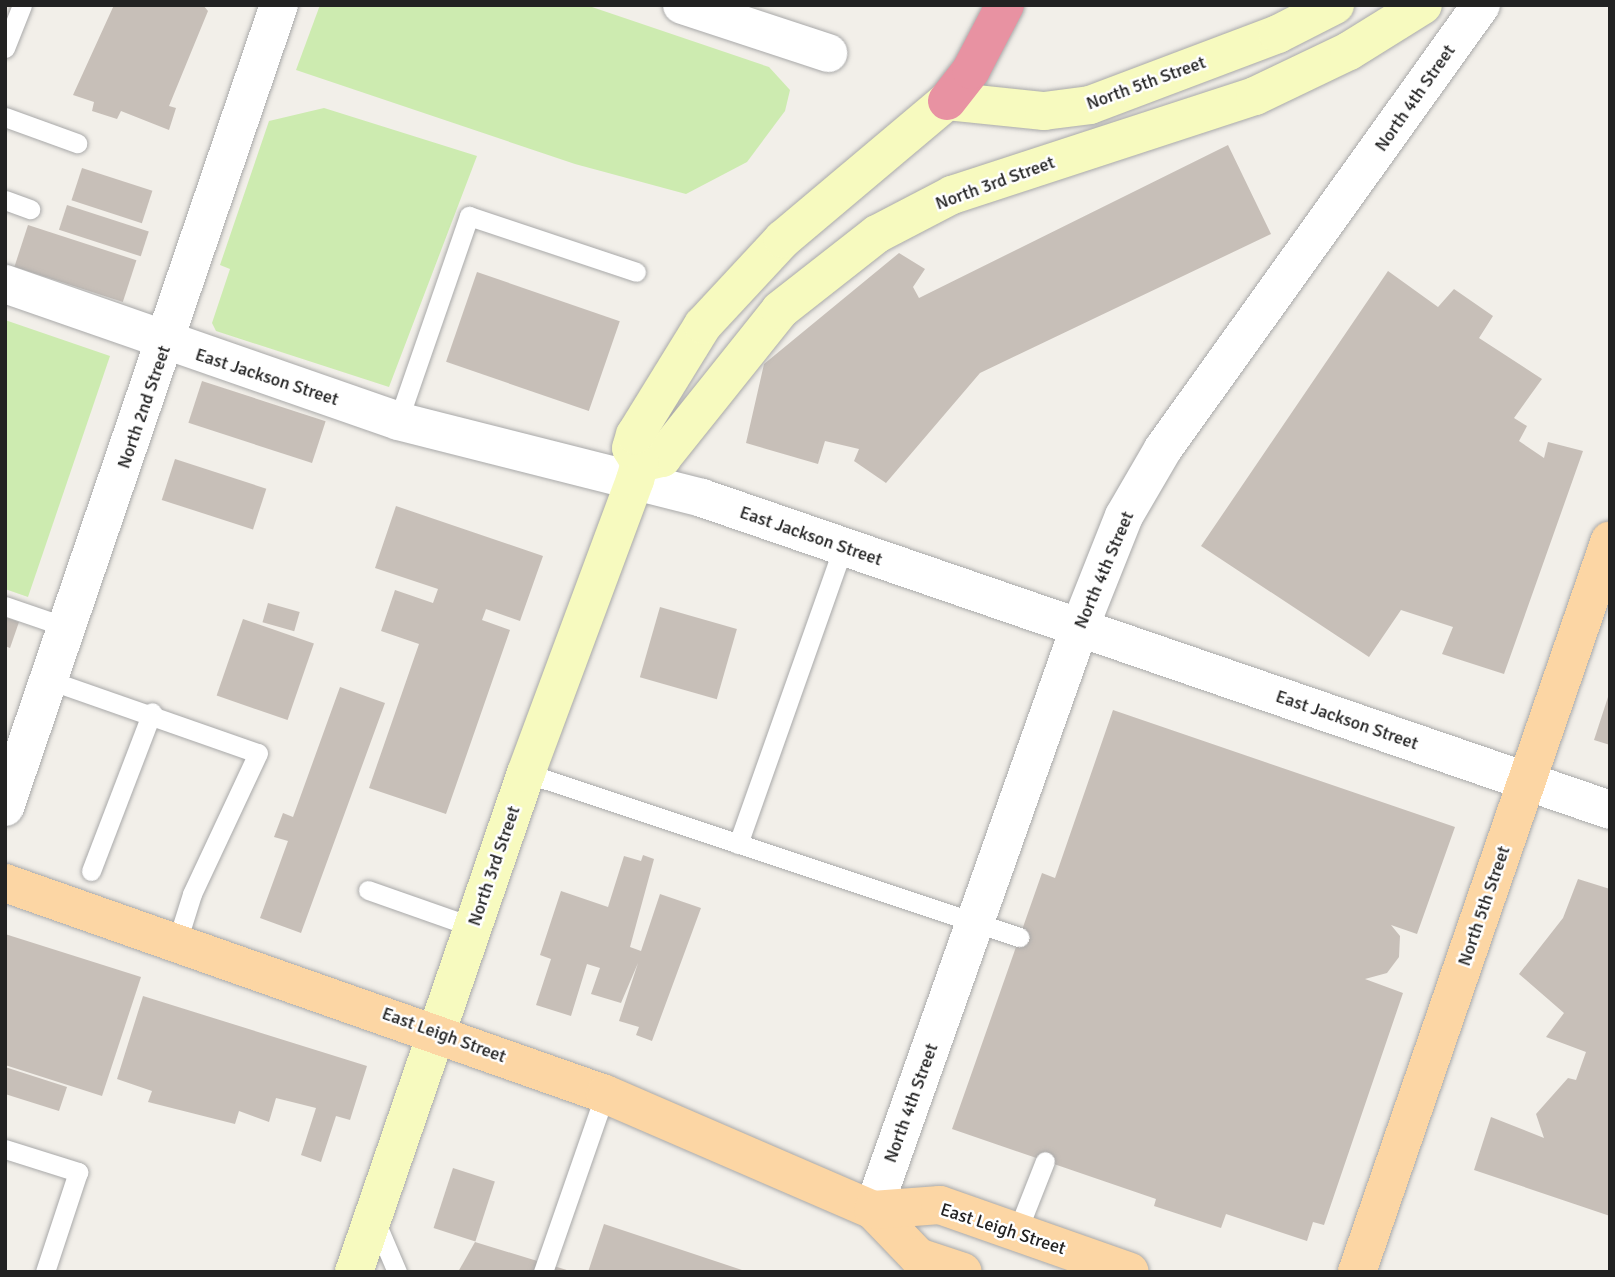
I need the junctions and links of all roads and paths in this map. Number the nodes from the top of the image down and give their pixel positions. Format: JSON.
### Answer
{"nodes":[{"id":1,"x":22,"y":5,"type":"edge"},
{"id":2,"x":279,"y":5,"type":"edge"},
{"id":3,"x":682,"y":5,"type":"edge"},
{"id":4,"x":1004,"y":5,"type":"edge"},
{"id":5,"x":1335,"y":5,"type":"edge"},
{"id":6,"x":1423,"y":5,"type":"edge"},
{"id":7,"x":1481,"y":5,"type":"edge"},
{"id":8,"x":5,"y":48,"type":"edge"},
{"id":9,"x":828,"y":53,"type":"dead end"},
{"id":10,"x":947,"y":101,"type":"junction"},
{"id":11,"x":5,"y":117,"type":"edge"},
{"id":12,"x":77,"y":143,"type":"dead end"},
{"id":13,"x":5,"y":200,"type":"edge"},
{"id":14,"x":30,"y":209,"type":"dead end"},
{"id":15,"x":636,"y":272,"type":"dead end"},
{"id":16,"x":5,"y":284,"type":"edge"},
{"id":17,"x":167,"y":343,"type":"junction"},
{"id":18,"x":398,"y":421,"type":"junction"},
{"id":19,"x":637,"y":472,"type":"junction"},
{"id":20,"x":1610,"y":540,"type":"edge"},
{"id":21,"x":844,"y":547,"type":"junction"},
{"id":22,"x":5,"y":606,"type":"edge"},
{"id":23,"x":66,"y":627,"type":"junction"},
{"id":24,"x":1079,"y":629,"type":"junction"},
{"id":25,"x":49,"y":680,"type":"junction"},
{"id":26,"x":152,"y":712,"type":"junction"},
{"id":27,"x":526,"y":773,"type":"junction"},
{"id":28,"x":1527,"y":782,"type":"junction"},
{"id":29,"x":5,"y":807,"type":"edge"},
{"id":30,"x":1610,"y":810,"type":"edge"},
{"id":31,"x":738,"y":844,"type":"junction"},
{"id":32,"x":91,"y":871,"type":"dead end"},
{"id":33,"x":5,"y":883,"type":"edge"},
{"id":34,"x":368,"y":890,"type":"dead end"},
{"id":35,"x":975,"y":924,"type":"junction"},
{"id":36,"x":473,"y":926,"type":"junction"},
{"id":37,"x":1019,"y":937,"type":"dead end"},
{"id":38,"x":177,"y":942,"type":"junction"},
{"id":39,"x":437,"y":1032,"type":"junction"},
{"id":40,"x":605,"y":1094,"type":"junction"},
{"id":41,"x":5,"y":1149,"type":"edge"},
{"id":42,"x":1045,"y":1161,"type":"dead end"},
{"id":43,"x":873,"y":1210,"type":"junction"},
{"id":44,"x":373,"y":1216,"type":"junction"},
{"id":45,"x":1017,"y":1232,"type":"junction"},
{"id":46,"x":46,"y":1272,"type":"edge"},
{"id":47,"x":354,"y":1272,"type":"edge"},
{"id":48,"x":397,"y":1272,"type":"edge"},
{"id":49,"x":543,"y":1272,"type":"edge"},
{"id":50,"x":963,"y":1272,"type":"edge"},
{"id":51,"x":1130,"y":1272,"type":"edge"},
{"id":52,"x":1357,"y":1272,"type":"edge"}],
"edges":[{"from":1,"to":8,"type":"lane"},
{"from":2,"to":17,"type":"street","name":"North 2nd Street"},
{"from":3,"to":9,"type":"street"},
{"from":4,"to":10,"type":"highway"},
{"from":5,"to":10,"type":"main road","name":"North 5th Street"},
{"from":6,"to":19,"type":"main road","name":"North 3rd Street"},
{"from":7,"to":24,"type":"street","name":"North 4th Street"},
{"from":10,"to":19,"type":"main road","name":"North 3rd Street"},
{"from":11,"to":12,"type":"lane"},
{"from":13,"to":14,"type":"lane"},
{"from":15,"to":18,"type":"lane"},
{"from":16,"to":17,"type":"street","name":"East Jackson Street"},
{"from":17,"to":18,"type":"street","name":"East Jackson Street"},
{"from":17,"to":23,"type":"street","name":"North 2nd Street"},
{"from":18,"to":19,"type":"street","name":"East Jackson Street"},
{"from":19,"to":21,"type":"street","name":"East Jackson Street"},
{"from":19,"to":27,"type":"main road","name":"North 3rd Street"},
{"from":20,"to":28,"type":"main road","name":"North 5th Street"},
{"from":21,"to":24,"type":"street","name":"East Jackson Street"},
{"from":21,"to":31,"type":"lane"},
{"from":22,"to":23,"type":"lane"},
{"from":23,"to":25,"type":"street","name":"North 2nd Street"},
{"from":24,"to":28,"type":"street","name":"East Jackson Street"},
{"from":24,"to":35,"type":"street","name":"North 4th Street"},
{"from":25,"to":26,"type":"lane"},
{"from":25,"to":29,"type":"street","name":"North 2nd Street"},
{"from":26,"to":32,"type":"lane"},
{"from":26,"to":38,"type":"lane"},
{"from":27,"to":31,"type":"lane"},
{"from":27,"to":36,"type":"main road","name":"North 3rd Street"},
{"from":28,"to":30,"type":"street","name":"East Jackson Street"},
{"from":28,"to":52,"type":"main road","name":"North 5th Street"},
{"from":31,"to":35,"type":"lane"},
{"from":33,"to":38,"type":"main road","name":"East Leigh Street"},
{"from":34,"to":36,"type":"lane"},
{"from":35,"to":37,"type":"lane"},
{"from":35,"to":43,"type":"street","name":"North 4th Street"},
{"from":36,"to":39,"type":"main road","name":"North 3rd Street"},
{"from":38,"to":39,"type":"main road","name":"East Leigh Street"},
{"from":39,"to":40,"type":"main road","name":"East Leigh Street"},
{"from":39,"to":44,"type":"main road","name":"North 3rd Street"},
{"from":40,"to":43,"type":"main road","name":"East Leigh Street"},
{"from":40,"to":49,"type":"lane"},
{"from":41,"to":46,"type":"lane"},
{"from":42,"to":45,"type":"lane"},
{"from":43,"to":45,"type":"main road","name":"East Leigh Street"},
{"from":43,"to":50,"type":"main road","name":"East Leigh Street"},
{"from":44,"to":47,"type":"main road","name":"North 3rd Street"},
{"from":44,"to":48,"type":"lane"},
{"from":45,"to":51,"type":"main road","name":"East Leigh Street"}]}
